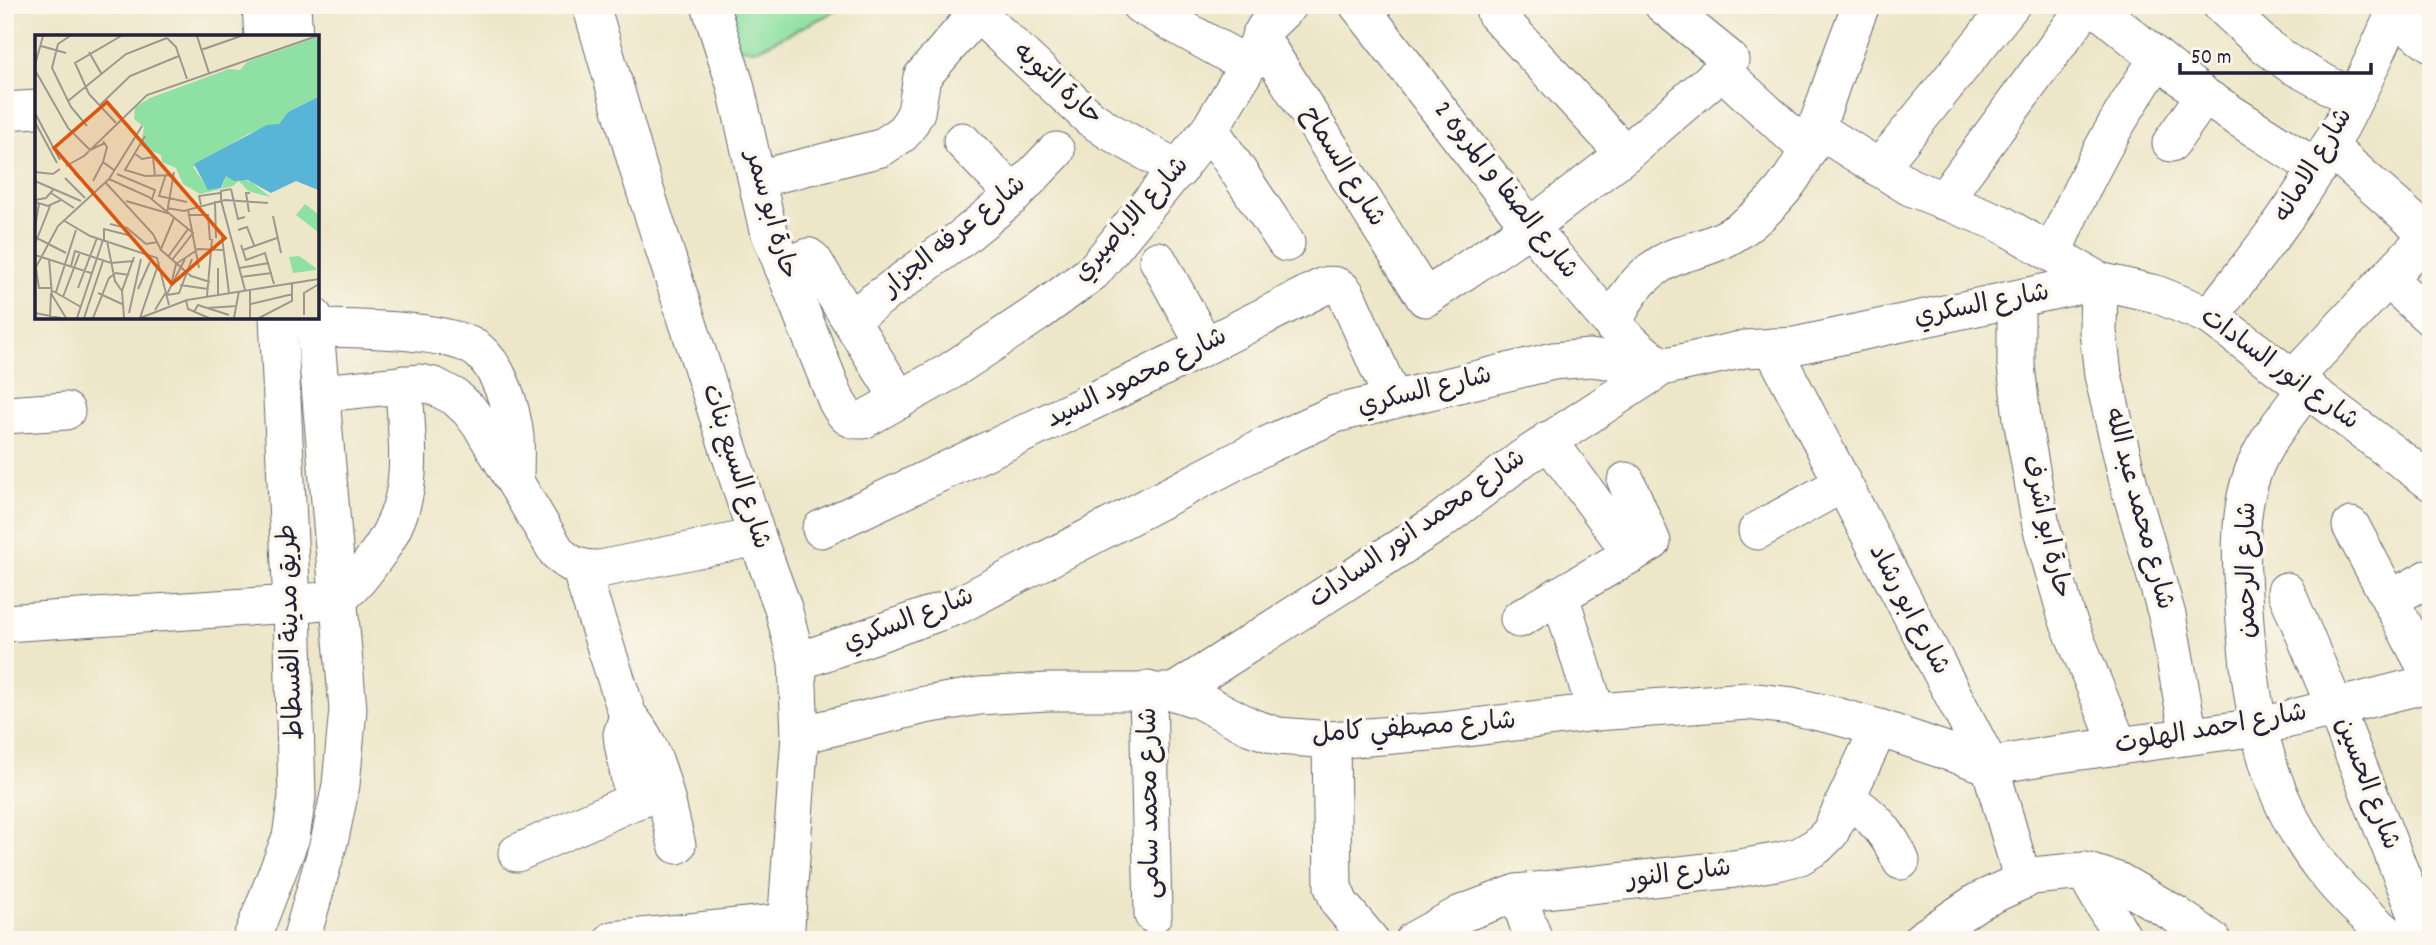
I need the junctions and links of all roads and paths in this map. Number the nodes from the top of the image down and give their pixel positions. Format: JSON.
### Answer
{"nodes":[{"id":1,"x":261,"y":5,"type":"edge"},
{"id":2,"x":292,"y":5,"type":"edge"},
{"id":3,"x":591,"y":5,"type":"edge"},
{"id":4,"x":710,"y":5,"type":"edge"},
{"id":5,"x":1140,"y":5,"type":"edge"},
{"id":6,"x":1289,"y":5,"type":"edge"},
{"id":7,"x":1357,"y":5,"type":"edge"},
{"id":8,"x":1663,"y":5,"type":"edge"},
{"id":9,"x":1861,"y":5,"type":"edge"},
{"id":10,"x":2011,"y":5,"type":"edge"},
{"id":11,"x":2087,"y":5,"type":"edge"},
{"id":12,"x":2092,"y":5,"type":"edge"},
{"id":13,"x":2221,"y":5,"type":"edge"},
{"id":14,"x":2396,"y":10,"type":"edge"},
{"id":15,"x":1495,"y":13,"type":"dead end"},
{"id":16,"x":263,"y":35,"type":"edge"},
{"id":17,"x":294,"y":35,"type":"edge"},
{"id":18,"x":2431,"y":43,"type":"edge"},
{"id":19,"x":1254,"y":50,"type":"junction"},
{"id":20,"x":2157,"y":60,"type":"junction"},
{"id":21,"x":1722,"y":71,"type":"junction"},
{"id":22,"x":2204,"y":96,"type":"junction"},
{"id":23,"x":2354,"y":99,"type":"junction"},
{"id":24,"x":35,"y":109,"type":"edge"},
{"id":25,"x":5,"y":111,"type":"edge"},
{"id":26,"x":1210,"y":129,"type":"junction"},
{"id":27,"x":1813,"y":140,"type":"junction"},
{"id":28,"x":962,"y":141,"type":"dead end"},
{"id":29,"x":2171,"y":144,"type":"dead end"},
{"id":30,"x":1056,"y":151,"type":"dead end"},
{"id":31,"x":1625,"y":153,"type":"junction"},
{"id":32,"x":2323,"y":158,"type":"junction"},
{"id":33,"x":1880,"y":168,"type":"junction"},
{"id":34,"x":1179,"y":170,"type":"junction"},
{"id":35,"x":757,"y":179,"type":"junction"},
{"id":36,"x":1014,"y":195,"type":"junction"},
{"id":37,"x":1943,"y":201,"type":"junction"},
{"id":38,"x":1530,"y":227,"type":"junction"},
{"id":39,"x":2430,"y":235,"type":"edge"},
{"id":40,"x":1286,"y":243,"type":"dead end"},
{"id":41,"x":2053,"y":253,"type":"junction"},
{"id":42,"x":1158,"y":260,"type":"dead end"},
{"id":43,"x":783,"y":267,"type":"junction"},
{"id":44,"x":2388,"y":279,"type":"junction"},
{"id":45,"x":2099,"y":281,"type":"junction"},
{"id":46,"x":2017,"y":299,"type":"junction"},
{"id":47,"x":2210,"y":316,"type":"junction"},
{"id":48,"x":278,"y":318,"type":"edge"},
{"id":49,"x":850,"y":318,"type":"junction"},
{"id":50,"x":2431,"y":318,"type":"edge"},
{"id":51,"x":314,"y":323,"type":"edge"},
{"id":52,"x":1613,"y":326,"type":"junction"},
{"id":53,"x":1205,"y":346,"type":"junction"},
{"id":54,"x":1772,"y":347,"type":"junction"},
{"id":55,"x":1662,"y":367,"type":"junction"},
{"id":56,"x":2301,"y":383,"type":"junction"},
{"id":57,"x":404,"y":384,"type":"junction"},
{"id":58,"x":322,"y":393,"type":"junction"},
{"id":59,"x":900,"y":400,"type":"junction"},
{"id":60,"x":1393,"y":400,"type":"junction"},
{"id":61,"x":66,"y":411,"type":"dead end"},
{"id":62,"x":5,"y":415,"type":"edge"},
{"id":63,"x":848,"y":418,"type":"joint"},
{"id":64,"x":1548,"y":440,"type":"junction"},
{"id":65,"x":1626,"y":481,"type":"dead end"},
{"id":66,"x":2431,"y":482,"type":"edge"},
{"id":67,"x":1842,"y":484,"type":"junction"},
{"id":68,"x":515,"y":485,"type":"junction"},
{"id":69,"x":2351,"y":526,"type":"dead end"},
{"id":70,"x":821,"y":529,"type":"dead end"},
{"id":71,"x":1757,"y":531,"type":"dead end"},
{"id":72,"x":757,"y":537,"type":"junction"},
{"id":73,"x":1632,"y":554,"type":"junction"},
{"id":74,"x":580,"y":568,"type":"junction"},
{"id":75,"x":2431,"y":577,"type":"edge"},
{"id":76,"x":2286,"y":591,"type":"dead end"},
{"id":77,"x":1560,"y":595,"type":"junction"},
{"id":78,"x":338,"y":598,"type":"junction"},
{"id":79,"x":2390,"y":599,"type":"junction"},
{"id":80,"x":292,"y":604,"type":"junction"},
{"id":81,"x":1519,"y":619,"type":"dead end"},
{"id":82,"x":5,"y":623,"type":"edge"},
{"id":83,"x":797,"y":662,"type":"junction"},
{"id":84,"x":2431,"y":677,"type":"edge"},
{"id":85,"x":2431,"y":683,"type":"edge"},
{"id":86,"x":1161,"y":691,"type":"junction"},
{"id":87,"x":2336,"y":707,"type":"junction"},
{"id":88,"x":1596,"y":712,"type":"junction"},
{"id":89,"x":2258,"y":727,"type":"junction"},
{"id":90,"x":1880,"y":728,"type":"junction"},
{"id":91,"x":800,"y":735,"type":"junction"},
{"id":92,"x":2189,"y":736,"type":"junction"},
{"id":93,"x":1331,"y":740,"type":"junction"},
{"id":94,"x":2119,"y":746,"type":"junction"},
{"id":95,"x":1990,"y":766,"type":"junction"},
{"id":96,"x":649,"y":797,"type":"junction"},
{"id":97,"x":1847,"y":799,"type":"junction"},
{"id":98,"x":677,"y":845,"type":"dead end"},
{"id":99,"x":517,"y":853,"type":"dead end"},
{"id":100,"x":1901,"y":861,"type":"dead end"},
{"id":101,"x":2084,"y":871,"type":"junction"},
{"id":102,"x":2023,"y":881,"type":"junction"},
{"id":103,"x":1517,"y":893,"type":"junction"},
{"id":104,"x":1153,"y":915,"type":"dead end"},
{"id":105,"x":785,"y":931,"type":"edge"},
{"id":106,"x":251,"y":940,"type":"edge"},
{"id":107,"x":301,"y":940,"type":"edge"},
{"id":108,"x":613,"y":940,"type":"edge"},
{"id":109,"x":1370,"y":940,"type":"edge"},
{"id":110,"x":1414,"y":940,"type":"edge"},
{"id":111,"x":1534,"y":940,"type":"edge"},
{"id":112,"x":1920,"y":940,"type":"edge"},
{"id":113,"x":2124,"y":940,"type":"edge"},
{"id":114,"x":2212,"y":940,"type":"edge"},
{"id":115,"x":2395,"y":940,"type":"edge"},
{"id":116,"x":2427,"y":940,"type":"edge"}],
"edges":[{"from":1,"to":16,"type":"street"},
{"from":2,"to":17,"type":"street"},
{"from":3,"to":72,"type":"street","name":"شارع السبع بنات"},
{"from":4,"to":35,"type":"street","name":"حارة ابو سمر"},
{"from":5,"to":19,"type":"street"},
{"from":6,"to":19,"type":"street","name":"شارع الاباصيري"},
{"from":7,"to":38,"type":"street","name":"شارع الصفا و المروه 2"},
{"from":8,"to":21,"type":"street"},
{"from":9,"to":27,"type":"street"},
{"from":10,"to":33,"type":"street"},
{"from":11,"to":37,"type":"street"},
{"from":12,"to":20,"type":"street"},
{"from":13,"to":23,"type":"street"},
{"from":14,"to":18,"type":"street"},
{"from":14,"to":23,"type":"street","name":"شارع الامانه"},
{"from":15,"to":31,"type":"street"},
{"from":19,"to":26,"type":"street","name":"شارع الاباصيري"},
{"from":19,"to":38,"type":"street","name":"شارع السماح"},
{"from":20,"to":22,"type":"street"},
{"from":20,"to":41,"type":"street"},
{"from":21,"to":27,"type":"street","name":"شارع انور السادات"},
{"from":21,"to":31,"type":"street"},
{"from":22,"to":29,"type":"street"},
{"from":22,"to":32,"type":"street"},
{"from":23,"to":32,"type":"street","name":"شارع الامانه"},
{"from":24,"to":25,"type":"street"},
{"from":26,"to":34,"type":"street","name":"شارع الاباصيري"},
{"from":26,"to":40,"type":"street"},
{"from":27,"to":33,"type":"street","name":"شارع انور السادات"},
{"from":27,"to":52,"type":"street"},
{"from":28,"to":36,"type":"street"},
{"from":30,"to":36,"type":"street","name":"شارع عرفه الجزار"},
{"from":31,"to":38,"type":"street"},
{"from":32,"to":39,"type":"street"},
{"from":32,"to":47,"type":"street","name":"شارع الامانه"},
{"from":33,"to":37,"type":"street","name":"شارع انور السادات"},
{"from":34,"to":35,"type":"street","name":"حارة التوبه"},
{"from":34,"to":59,"type":"street","name":"شارع الاباصيري"},
{"from":35,"to":43,"type":"street","name":"حارة ابو سمر"},
{"from":36,"to":49,"type":"street","name":"شارع عرفه الجزار"},
{"from":37,"to":41,"type":"street","name":"شارع انور السادات"},
{"from":38,"to":52,"type":"street","name":"شارع الصفا و المروه 2"},
{"from":39,"to":44,"type":"street","name":"شارع الرحمن"},
{"from":41,"to":45,"type":"street","name":"شارع انور السادات"},
{"from":42,"to":53,"type":"street"},
{"from":43,"to":49,"type":"street"},
{"from":43,"to":63,"type":"street","name":"حارة ابو سمر"},
{"from":44,"to":50,"type":"street"},
{"from":44,"to":56,"type":"street","name":"شارع الرحمن"},
{"from":45,"to":46,"type":"street","name":"شارع السكري"},
{"from":45,"to":47,"type":"street","name":"شارع انور السادات"},
{"from":45,"to":92,"type":"street","name":"شارع محمد عبد الله"},
{"from":46,"to":54,"type":"street","name":"شارع السكري"},
{"from":46,"to":94,"type":"street","name":"حارة ابو اشرف"},
{"from":47,"to":56,"type":"street","name":"شارع انور السادات"},
{"from":48,"to":80,"type":"street","name":"طريق مدينة الفسطاط"},
{"from":49,"to":59,"type":"street"},
{"from":51,"to":58,"type":"street","name":"طريق مدينة الفسطاط"},
{"from":51,"to":68,"type":"street"},
{"from":52,"to":55,"type":"street","name":"شارع الصفا و المروه 2"},
{"from":53,"to":60,"type":"street","name":"شارع محمود السيد"},
{"from":53,"to":70,"type":"street","name":"شارع محمود السيد"},
{"from":54,"to":55,"type":"street","name":"شارع السكري"},
{"from":54,"to":67,"type":"street","name":"شارع ابو رشاد"},
{"from":55,"to":60,"type":"street","name":"شارع السكري"},
{"from":55,"to":64,"type":"street","name":"شارع محمد انور السادات"},
{"from":56,"to":66,"type":"street","name":"شارع انور السادات"},
{"from":56,"to":89,"type":"street","name":"شارع الرحمن"},
{"from":57,"to":58,"type":"street"},
{"from":57,"to":68,"type":"street"},
{"from":57,"to":78,"type":"street"},
{"from":58,"to":78,"type":"street","name":"طريق مدينة الفسطاط"},
{"from":59,"to":63,"type":"street","name":"شارع الاباصيري"},
{"from":60,"to":83,"type":"street","name":"شارع السكري"},
{"from":61,"to":62,"type":"street"},
{"from":64,"to":73,"type":"street"},
{"from":64,"to":86,"type":"street","name":"شارع محمد انور السادات"},
{"from":65,"to":73,"type":"street"},
{"from":67,"to":71,"type":"street"},
{"from":67,"to":95,"type":"street","name":"شارع ابو رشاد"},
{"from":68,"to":74,"type":"street"},
{"from":69,"to":79,"type":"street"},
{"from":72,"to":74,"type":"street"},
{"from":72,"to":83,"type":"street","name":"شارع السبع بنات"},
{"from":73,"to":77,"type":"street"},
{"from":74,"to":96,"type":"street"},
{"from":75,"to":79,"type":"street"},
{"from":76,"to":87,"type":"street","name":"شارع الحسين"},
{"from":77,"to":81,"type":"street"},
{"from":77,"to":88,"type":"street"},
{"from":78,"to":80,"type":"street"},
{"from":78,"to":107,"type":"street","name":"طريق مدينة الفسطاط"},
{"from":79,"to":84,"type":"street"},
{"from":80,"to":82,"type":"street"},
{"from":80,"to":106,"type":"street","name":"طريق مدينة الفسطاط"},
{"from":83,"to":91,"type":"street","name":"شارع السبع بنات"},
{"from":85,"to":87,"type":"street","name":"شارع احمد الهلوت"},
{"from":86,"to":91,"type":"street","name":"شارع مصطفي كامل"},
{"from":86,"to":93,"type":"street","name":"شارع مصطفي كامل"},
{"from":86,"to":104,"type":"street","name":"شارع محمد سامى"},
{"from":87,"to":89,"type":"street","name":"شارع احمد الهلوت"},
{"from":87,"to":116,"type":"street","name":"شارع الحسين"},
{"from":88,"to":90,"type":"street","name":"شارع مصطفي كامل"},
{"from":88,"to":93,"type":"street","name":"شارع مصطفي كامل"},
{"from":89,"to":92,"type":"street","name":"شارع احمد الهلوت"},
{"from":89,"to":115,"type":"street","name":"شارع الرحمن"},
{"from":90,"to":95,"type":"street","name":"شارع مصطفي كامل"},
{"from":90,"to":97,"type":"street","name":"شارع النور"},
{"from":91,"to":105,"type":"street","name":"شارع السبع بنات"},
{"from":92,"to":94,"type":"street","name":"شارع احمد الهلوت"},
{"from":93,"to":109,"type":"street"},
{"from":94,"to":95,"type":"street","name":"شارع احمد الهلوت"},
{"from":95,"to":102,"type":"street","name":"شارع ابو رشاد"},
{"from":96,"to":98,"type":"street"},
{"from":96,"to":99,"type":"street"},
{"from":97,"to":100,"type":"street"},
{"from":97,"to":103,"type":"street","name":"شارع النور"},
{"from":101,"to":102,"type":"street"},
{"from":101,"to":113,"type":"street"},
{"from":101,"to":114,"type":"street"},
{"from":102,"to":112,"type":"street"},
{"from":103,"to":110,"type":"street","name":"شارع النور"},
{"from":103,"to":111,"type":"street"},
{"from":105,"to":108,"type":"street"}]}
